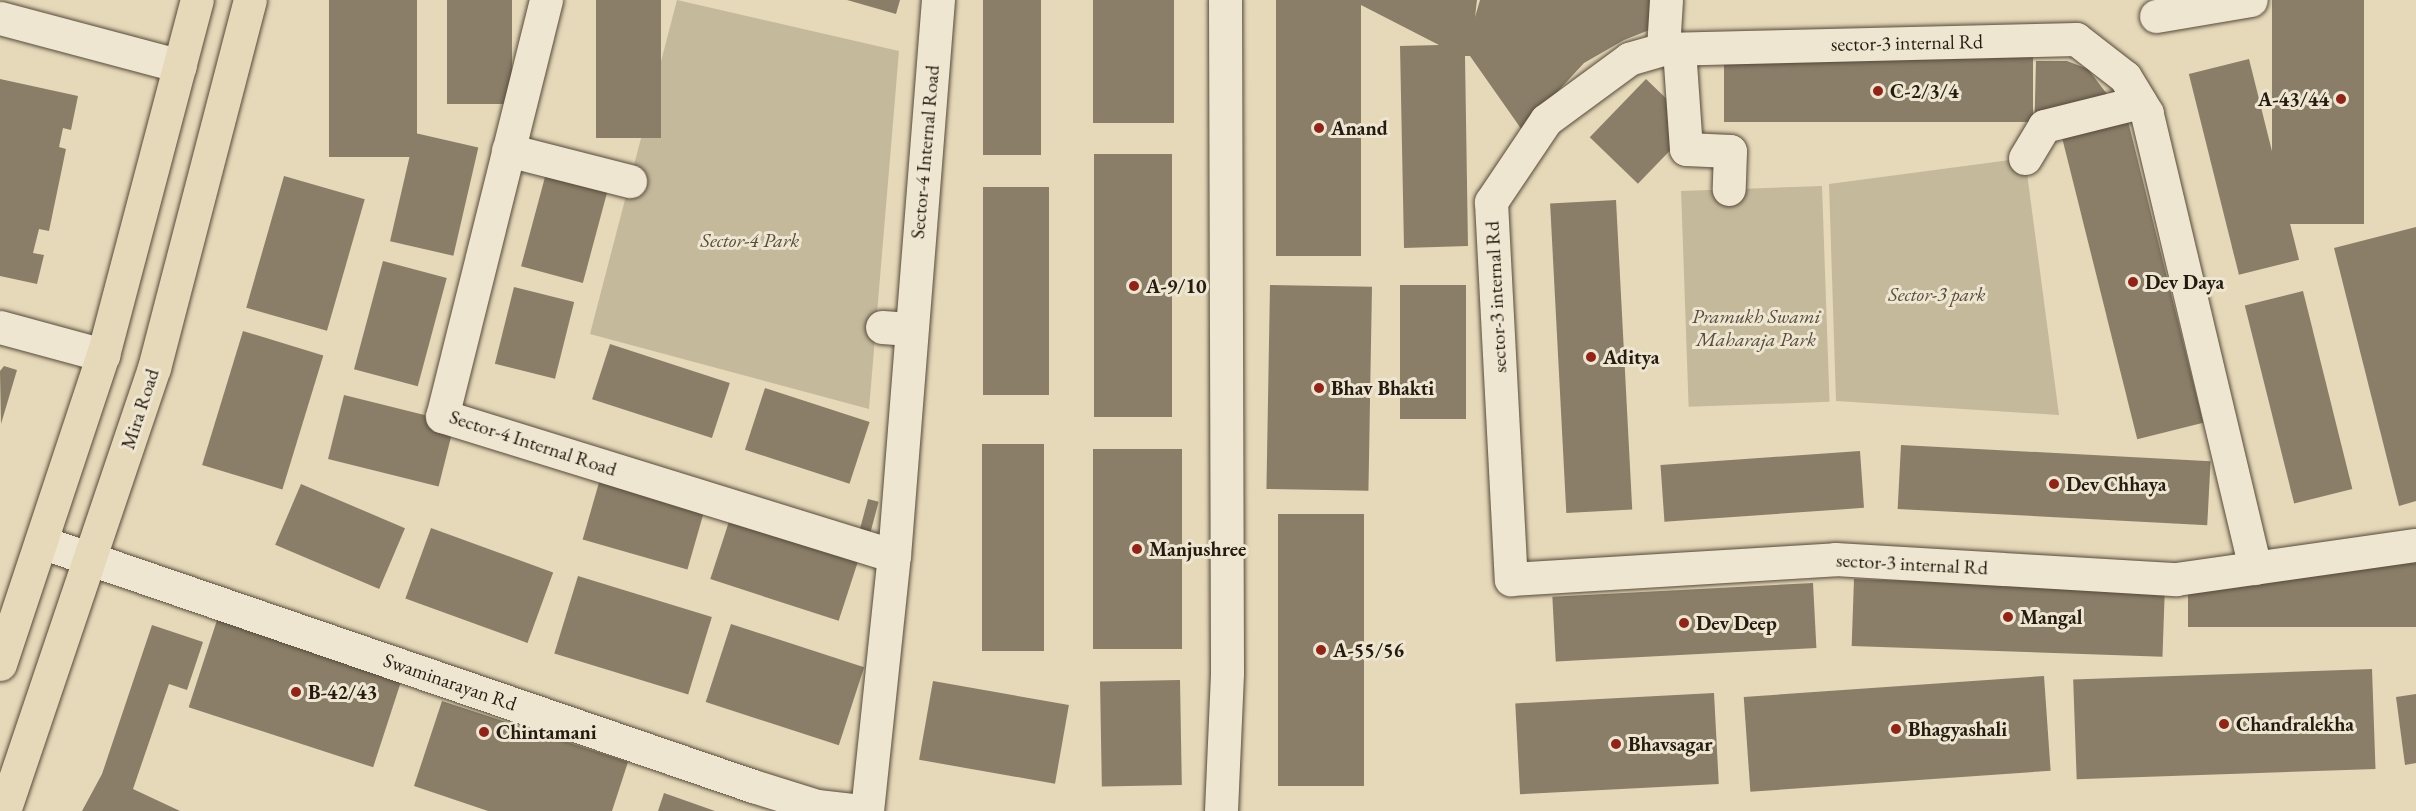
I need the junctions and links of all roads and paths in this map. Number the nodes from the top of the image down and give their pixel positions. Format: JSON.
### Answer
{"nodes":[{"id":1,"x":197,"y":0,"type":"edge"},
{"id":2,"x":250,"y":0,"type":"edge"},
{"id":3,"x":546,"y":0,"type":"edge"},
{"id":4,"x":938,"y":0,"type":"edge"},
{"id":5,"x":1225,"y":0,"type":"edge"},
{"id":6,"x":1666,"y":0,"type":"edge"},
{"id":7,"x":2250,"y":0,"type":"edge"},
{"id":8,"x":2156,"y":16,"type":"dead end"},
{"id":9,"x":0,"y":18,"type":"edge"},
{"id":10,"x":1671,"y":49,"type":"junction"},
{"id":11,"x":180,"y":66,"type":"junction"},
{"id":12,"x":2140,"y":102,"type":"junction"},
{"id":13,"x":508,"y":150,"type":"junction"},
{"id":14,"x":2025,"y":158,"type":"dead end"},
{"id":15,"x":630,"y":181,"type":"dead end"},
{"id":16,"x":1729,"y":189,"type":"dead end"},
{"id":17,"x":0,"y":327,"type":"edge"},
{"id":18,"x":103,"y":355,"type":"junction"},
{"id":19,"x":41,"y":542,"type":"junction"},
{"id":20,"x":2416,"y":545,"type":"edge"},
{"id":21,"x":894,"y":556,"type":"junction"},
{"id":22,"x":91,"y":559,"type":"junction"},
{"id":23,"x":2255,"y":568,"type":"junction"},
{"id":24,"x":0,"y":664,"type":"edge"},
{"id":25,"x":4,"y":811,"type":"edge"},
{"id":26,"x":861,"y":811,"type":"edge"},
{"id":27,"x":867,"y":811,"type":"edge"},
{"id":28,"x":1221,"y":811,"type":"edge"}],
"edges":[{"from":1,"to":11,"type":"main road"},
{"from":2,"to":22,"type":"main road","name":"Mira Road"},
{"from":3,"to":13,"type":"street","name":"Sector-4 Internal Road"},
{"from":4,"to":21,"type":"street","name":"Sector-4 Internal Road"},
{"from":5,"to":28,"type":"street"},
{"from":6,"to":10,"type":"street"},
{"from":7,"to":8,"type":"street"},
{"from":9,"to":11,"type":"street"},
{"from":10,"to":12,"type":"street","name":"sector-3 internal Rd"},
{"from":10,"to":16,"type":"street"},
{"from":10,"to":23,"type":"street","name":"sector-3 internal Rd"},
{"from":11,"to":18,"type":"main road"},
{"from":12,"to":14,"type":"street"},
{"from":12,"to":23,"type":"street","name":"sector-3 internal Rd"},
{"from":13,"to":15,"type":"street"},
{"from":13,"to":21,"type":"street","name":"Sector-4 Internal Road"},
{"from":17,"to":18,"type":"street"},
{"from":18,"to":19,"type":"main road"},
{"from":19,"to":22,"type":"street","name":"Swaminarayan Rd"},
{"from":19,"to":24,"type":"main road"},
{"from":20,"to":23,"type":"street","name":"sector-3 internal Rd"},
{"from":21,"to":27,"type":"street","name":"Sector-4 Internal Road"},
{"from":22,"to":25,"type":"main road","name":"Mira Road"},
{"from":22,"to":26,"type":"street","name":"Swaminarayan Rd"}]}
